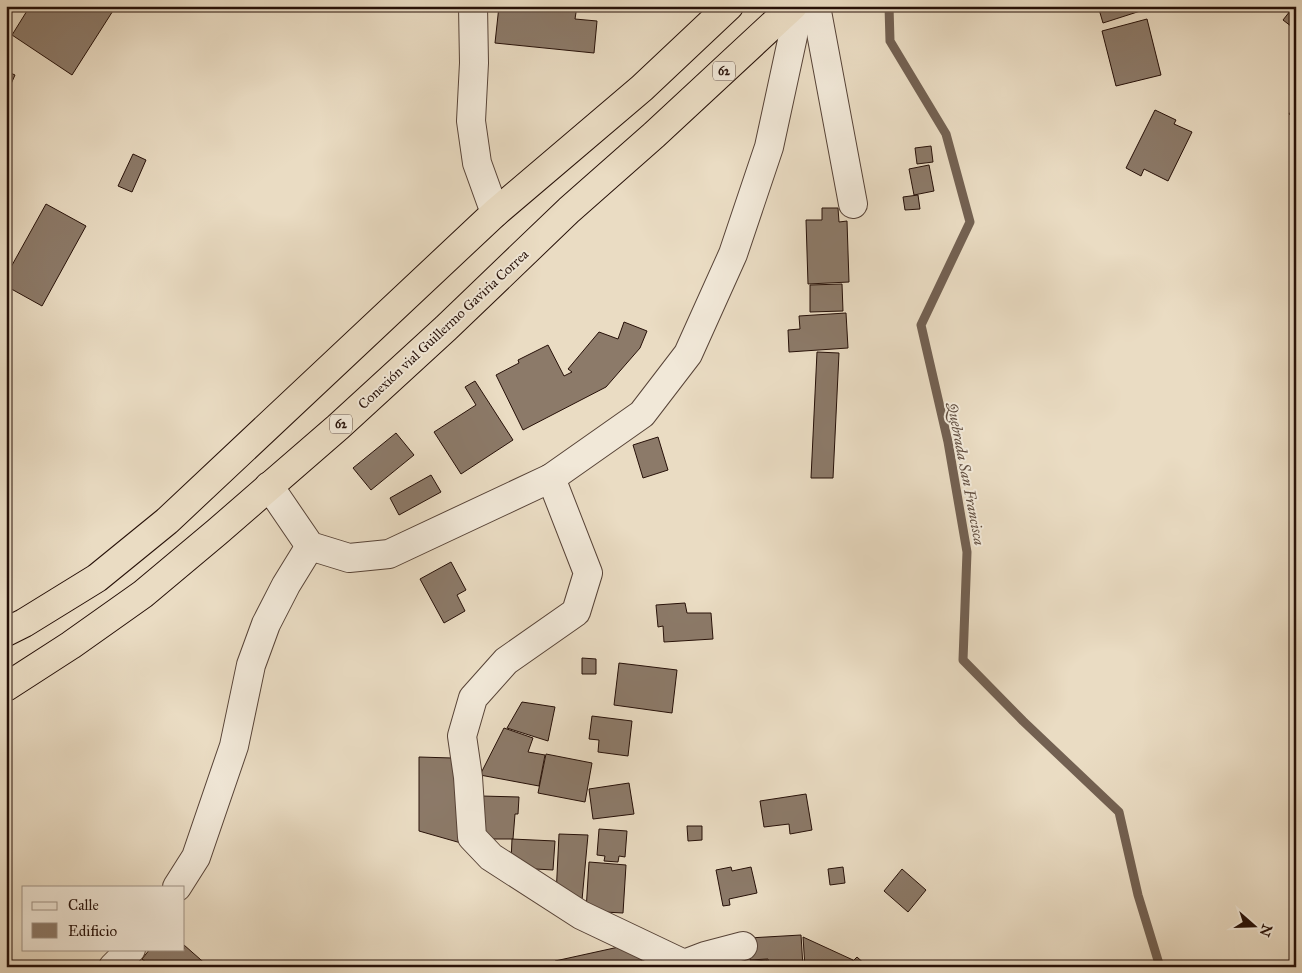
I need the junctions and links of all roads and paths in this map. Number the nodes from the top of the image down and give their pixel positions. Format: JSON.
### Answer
{"nodes":[{"id":1,"x":473,"y":6,"type":"edge"},
{"id":2,"x":728,"y":6,"type":"edge"},
{"id":3,"x":794,"y":6,"type":"edge"},
{"id":4,"x":816,"y":6,"type":"edge"},
{"id":5,"x":852,"y":204,"type":"dead end"},
{"id":6,"x":495,"y":213,"type":"junction"},
{"id":7,"x":551,"y":478,"type":"junction"},
{"id":8,"x":269,"y":486,"type":"junction"},
{"id":9,"x":310,"y":546,"type":"junction"},
{"id":10,"x":6,"y":632,"type":"edge"},
{"id":11,"x":6,"y":687,"type":"edge"},
{"id":12,"x":178,"y":886,"type":"edge"},
{"id":13,"x":743,"y":946,"type":"dead end"},
{"id":14,"x":130,"y":950,"type":"edge"},
{"id":15,"x":113,"y":967,"type":"edge"}],
"edges":[{"from":1,"to":6,"type":"street"},
{"from":2,"to":6,"type":"highway"},
{"from":3,"to":7,"type":"street"},
{"from":3,"to":8,"type":"highway","name":"Conexión vial Guillermo Gaviria Correa","number":"62"},
{"from":4,"to":5,"type":"street"},
{"from":6,"to":10,"type":"highway"},
{"from":7,"to":9,"type":"street"},
{"from":7,"to":13,"type":"street"},
{"from":8,"to":9,"type":"street"},
{"from":8,"to":11,"type":"highway","name":"Conexión vial Guillermo Gaviria Correa","number":"62"},
{"from":9,"to":12,"type":"street"},
{"from":14,"to":15,"type":"street"}]}
